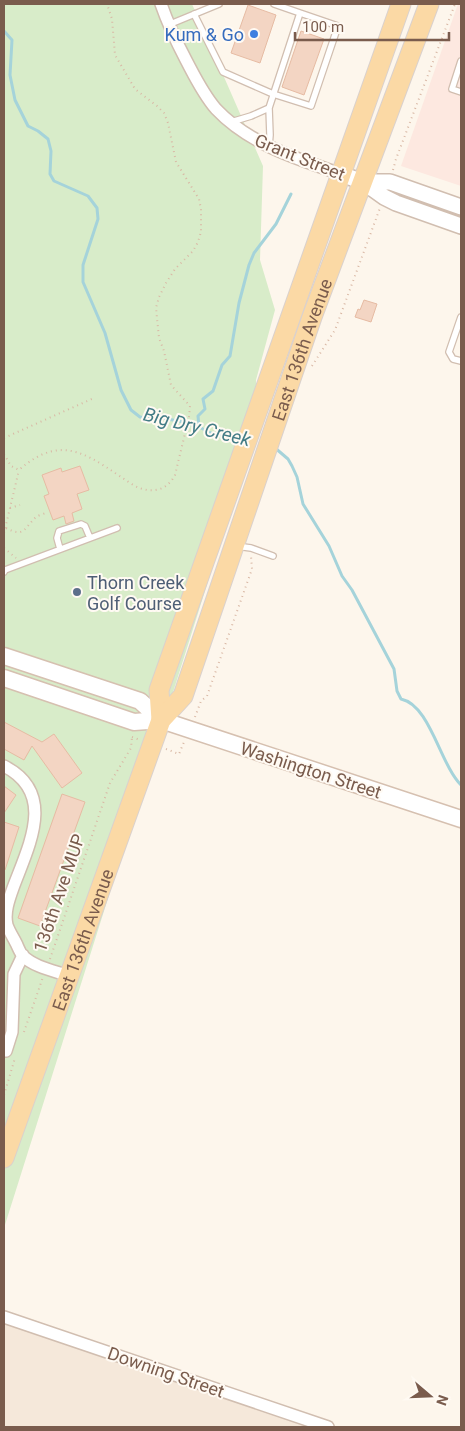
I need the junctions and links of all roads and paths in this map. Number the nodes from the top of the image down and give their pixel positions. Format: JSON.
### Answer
{"nodes":[{"id":1,"x":107,"y":4,"type":"edge"},
{"id":2,"x":161,"y":4,"type":"edge"},
{"id":3,"x":202,"y":4,"type":"edge"},
{"id":4,"x":219,"y":4,"type":"edge"},
{"id":5,"x":274,"y":4,"type":"edge"},
{"id":6,"x":401,"y":4,"type":"edge"},
{"id":7,"x":429,"y":4,"type":"edge"},
{"id":8,"x":454,"y":4,"type":"edge"},
{"id":9,"x":203,"y":10,"type":"junction"},
{"id":10,"x":300,"y":13,"type":"junction"},
{"id":11,"x":194,"y":14,"type":"junction"},
{"id":12,"x":168,"y":25,"type":"junction"},
{"id":13,"x":461,"y":60,"type":"edge"},
{"id":14,"x":461,"y":92,"type":"edge"},
{"id":15,"x":274,"y":94,"type":"junction"},
{"id":16,"x":269,"y":108,"type":"junction"},
{"id":17,"x":231,"y":122,"type":"junction"},
{"id":18,"x":269,"y":146,"type":"junction"},
{"id":19,"x":341,"y":174,"type":"junction"},
{"id":20,"x":363,"y":182,"type":"junction"},
{"id":21,"x":390,"y":182,"type":"junction"},
{"id":22,"x":384,"y":197,"type":"junction"},
{"id":23,"x":461,"y":207,"type":"edge"},
{"id":24,"x":461,"y":226,"type":"edge"},
{"id":25,"x":461,"y":318,"type":"edge"},
{"id":26,"x":461,"y":361,"type":"edge"},
{"id":27,"x":308,"y":370,"type":"dead end"},
{"id":28,"x":94,"y":398,"type":"dead end"},
{"id":29,"x":4,"y":438,"type":"edge"},
{"id":30,"x":4,"y":454,"type":"edge"},
{"id":31,"x":18,"y":470,"type":"junction"},
{"id":32,"x":20,"y":505,"type":"dead end"},
{"id":33,"x":10,"y":508,"type":"junction"},
{"id":34,"x":48,"y":512,"type":"dead end"},
{"id":35,"x":6,"y":528,"type":"junction"},
{"id":36,"x":117,"y":528,"type":"dead end"},
{"id":37,"x":4,"y":532,"type":"edge"},
{"id":38,"x":90,"y":538,"type":"junction"},
{"id":39,"x":242,"y":547,"type":"junction"},
{"id":40,"x":4,"y":548,"type":"edge"},
{"id":41,"x":60,"y":549,"type":"junction"},
{"id":42,"x":273,"y":556,"type":"dead end"},
{"id":43,"x":20,"y":564,"type":"junction"},
{"id":44,"x":4,"y":572,"type":"edge"},
{"id":45,"x":4,"y":656,"type":"edge"},
{"id":46,"x":4,"y":678,"type":"edge"},
{"id":47,"x":201,"y":701,"type":"dead end"},
{"id":48,"x":161,"y":720,"type":"junction"},
{"id":49,"x":134,"y":722,"type":"junction"},
{"id":50,"x":4,"y":766,"type":"edge"},
{"id":51,"x":461,"y":819,"type":"edge"},
{"id":52,"x":22,"y":956,"type":"junction"},
{"id":53,"x":46,"y":968,"type":"junction"},
{"id":54,"x":69,"y":976,"type":"junction"},
{"id":55,"x":24,"y":1032,"type":"dead end"},
{"id":56,"x":12,"y":1050,"type":"joint"},
{"id":57,"x":4,"y":1095,"type":"edge"},
{"id":58,"x":4,"y":1158,"type":"edge"},
{"id":59,"x":4,"y":1317,"type":"edge"},
{"id":60,"x":328,"y":1427,"type":"edge"}],
"edges":[{"from":1,"to":31,"type":"path"},
{"from":2,"to":12,"type":"street","name":"Grant Street"},
{"from":3,"to":9,"type":"lane"},
{"from":4,"to":9,"type":"lane"},
{"from":5,"to":10,"type":"lane"},
{"from":6,"to":19,"type":"main road","name":"East 136th Avenue"},
{"from":7,"to":20,"type":"main road","name":"East 136th Avenue"},
{"from":8,"to":21,"type":"path"},
{"from":9,"to":11,"type":"lane"},
{"from":10,"to":15,"type":"lane"},
{"from":10,"to":15,"type":"lane"},
{"from":11,"to":12,"type":"lane"},
{"from":11,"to":15,"type":"lane"},
{"from":12,"to":17,"type":"street","name":"Grant Street"},
{"from":13,"to":14,"type":"lane"},
{"from":15,"to":16,"type":"lane"},
{"from":16,"to":17,"type":"lane"},
{"from":16,"to":18,"type":"lane"},
{"from":17,"to":18,"type":"street","name":"Grant Street"},
{"from":18,"to":19,"type":"street","name":"Grant Street"},
{"from":19,"to":20,"type":"street","name":"Grant Street"},
{"from":19,"to":48,"type":"main road","name":"East 136th Avenue"},
{"from":20,"to":21,"type":"street","name":"Grant Street"},
{"from":20,"to":22,"type":"street","name":"Grant Street"},
{"from":20,"to":39,"type":"main road","name":"East 136th Avenue"},
{"from":21,"to":23,"type":"street","name":"Grant Street"},
{"from":22,"to":24,"type":"street","name":"Grant Street"},
{"from":22,"to":27,"type":"path"},
{"from":25,"to":26,"type":"lane"},
{"from":28,"to":29,"type":"path"},
{"from":30,"to":31,"type":"path"},
{"from":31,"to":33,"type":"path"},
{"from":32,"to":33,"type":"path"},
{"from":33,"to":35,"type":"path"},
{"from":34,"to":35,"type":"path"},
{"from":35,"to":37,"type":"path"},
{"from":36,"to":38,"type":"lane"},
{"from":38,"to":41,"type":"lane"},
{"from":38,"to":41,"type":"lane"},
{"from":39,"to":42,"type":"lane"},
{"from":39,"to":47,"type":"path"},
{"from":39,"to":48,"type":"main road","name":"East 136th Avenue"},
{"from":40,"to":43,"type":"path"},
{"from":41,"to":43,"type":"lane"},
{"from":43,"to":44,"type":"lane"},
{"from":45,"to":48,"type":"main road","name":"Washington Street"},
{"from":46,"to":49,"type":"main road","name":"Washington Street"},
{"from":48,"to":49,"type":"main road","name":"Washington Street"},
{"from":48,"to":51,"type":"main road","name":"Washington Street"},
{"from":48,"to":54,"type":"main road","name":"East 136th Avenue"},
{"from":49,"to":53,"type":"path","name":"136th Ave MUP"},
{"from":50,"to":52,"type":"street"},
{"from":52,"to":53,"type":"street"},
{"from":52,"to":56,"type":"street"},
{"from":53,"to":54,"type":"street"},
{"from":53,"to":55,"type":"path","name":"136th Ave MUP"},
{"from":54,"to":58,"type":"main road","name":"East 136th Avenue"},
{"from":56,"to":57,"type":"path"},
{"from":59,"to":60,"type":"street","name":"Downing Street"}]}
